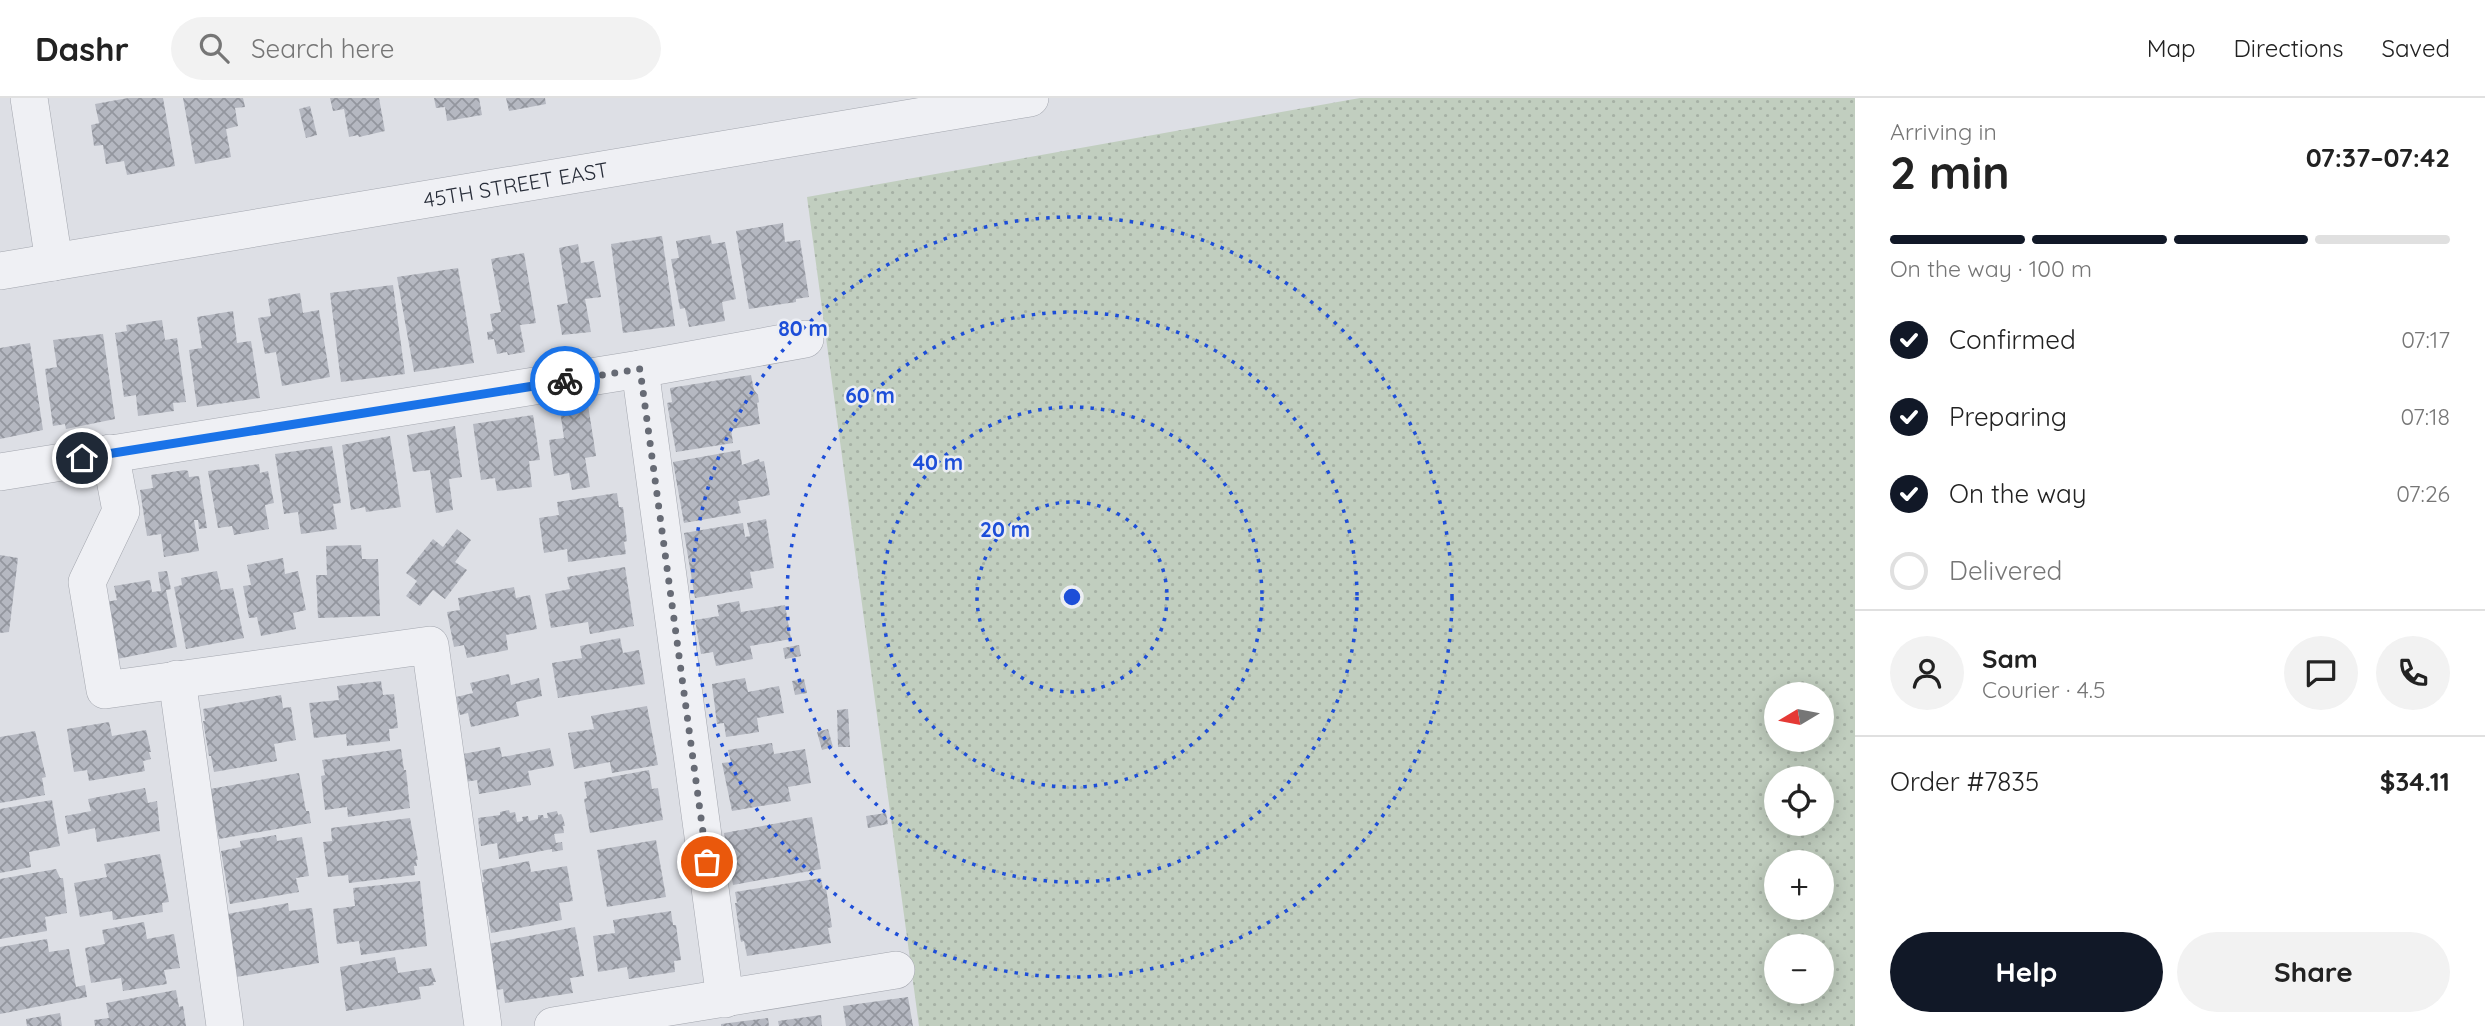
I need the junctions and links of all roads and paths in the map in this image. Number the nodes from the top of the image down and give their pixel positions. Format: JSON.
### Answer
{"nodes":[{"id":1,"x":29,"y":98,"type":"edge"},
{"id":2,"x":1030,"y":98,"type":"edge"},
{"id":3,"x":54,"y":262,"type":"junction"},
{"id":4,"x":0,"y":271,"type":"edge"},
{"id":5,"x":805,"y":339,"type":"dead end"},
{"id":6,"x":640,"y":369,"type":"junction"},
{"id":7,"x":110,"y":453,"type":"junction"},
{"id":8,"x":0,"y":472,"type":"edge"},
{"id":9,"x":177,"y":680,"type":"junction"},
{"id":10,"x":896,"y":970,"type":"dead end"},
{"id":11,"x":725,"y":999,"type":"junction"},
{"id":12,"x":225,"y":1026,"type":"edge"},
{"id":13,"x":483,"y":1026,"type":"edge"},
{"id":14,"x":553,"y":1026,"type":"edge"}],
"edges":[{"from":1,"to":3,"type":"street"},
{"from":2,"to":3,"type":"street","name":"45TH STREET EAST"},
{"from":3,"to":4,"type":"street","name":"45TH STREET EAST"},
{"from":5,"to":6,"type":"street"},
{"from":6,"to":7,"type":"street"},
{"from":6,"to":11,"type":"street"},
{"from":7,"to":8,"type":"street"},
{"from":7,"to":9,"type":"street"},
{"from":9,"to":12,"type":"street"},
{"from":9,"to":13,"type":"street"},
{"from":10,"to":11,"type":"street"},
{"from":11,"to":14,"type":"street"}]}
